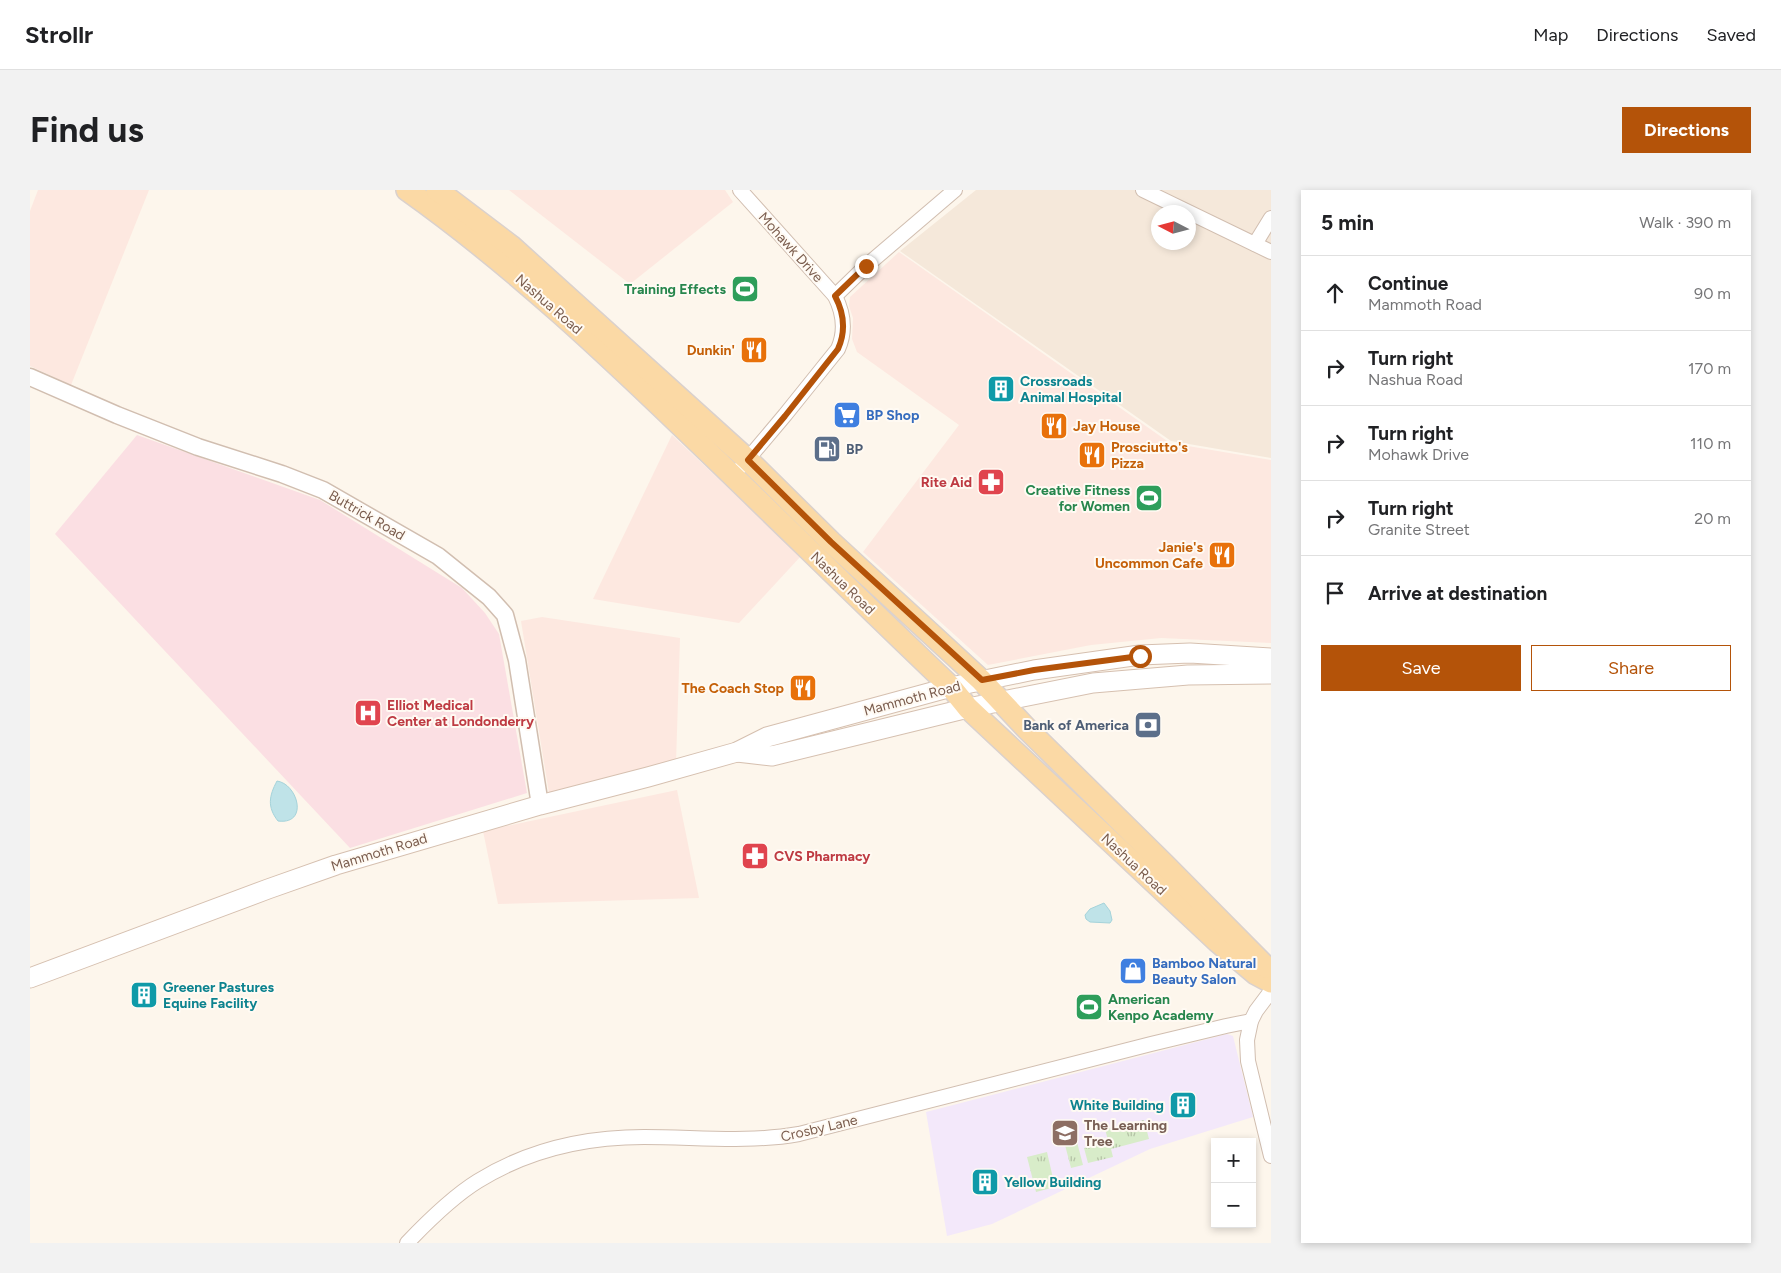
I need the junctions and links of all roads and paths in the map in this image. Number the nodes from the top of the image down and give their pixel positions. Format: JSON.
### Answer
{"nodes":[{"id":1,"x":407,"y":190,"type":"edge"},
{"id":2,"x":437,"y":190,"type":"edge"},
{"id":3,"x":740,"y":190,"type":"edge"},
{"id":4,"x":956,"y":190,"type":"edge"},
{"id":5,"x":1143,"y":190,"type":"edge"},
{"id":6,"x":1271,"y":218,"type":"edge"},
{"id":7,"x":1255,"y":244,"type":"junction"},
{"id":8,"x":1271,"y":252,"type":"edge"},
{"id":9,"x":835,"y":296,"type":"junction"},
{"id":10,"x":30,"y":377,"type":"edge"},
{"id":11,"x":748,"y":460,"type":"junction"},
{"id":12,"x":734,"y":476,"type":"junction"},
{"id":13,"x":1271,"y":658,"type":"edge"},
{"id":14,"x":1271,"y":674,"type":"edge"},
{"id":15,"x":982,"y":680,"type":"junction"},
{"id":16,"x":951,"y":687,"type":"junction"},
{"id":17,"x":1002,"y":702,"type":"junction"},
{"id":18,"x":968,"y":708,"type":"junction"},
{"id":19,"x":737,"y":752,"type":"junction"},
{"id":20,"x":540,"y":805,"type":"junction"},
{"id":21,"x":1271,"y":976,"type":"edge"},
{"id":22,"x":30,"y":978,"type":"edge"},
{"id":23,"x":1271,"y":982,"type":"edge"},
{"id":24,"x":1271,"y":991,"type":"edge"},
{"id":25,"x":1251,"y":1021,"type":"junction"},
{"id":26,"x":1271,"y":1156,"type":"edge"},
{"id":27,"x":407,"y":1243,"type":"edge"}],
"edges":[{"from":1,"to":12,"type":"main road","name":"Nashua Road"},
{"from":2,"to":11,"type":"main road","name":"Nashua Road"},
{"from":3,"to":9,"type":"street","name":"Mohawk Drive"},
{"from":4,"to":9,"type":"street"},
{"from":5,"to":7,"type":"street"},
{"from":6,"to":7,"type":"street"},
{"from":7,"to":8,"type":"street"},
{"from":9,"to":11,"type":"street","name":"Mohawk Drive"},
{"from":10,"to":20,"type":"street","name":"Buttrick Road"},
{"from":11,"to":12,"type":"street","name":"Mohawk Drive"},
{"from":11,"to":15,"type":"main road","name":"Nashua Road"},
{"from":12,"to":16,"type":"main road","name":"Nashua Road"},
{"from":13,"to":15,"type":"main road","name":"Mammoth Road"},
{"from":14,"to":17,"type":"main road","name":"Mammoth Road"},
{"from":15,"to":16,"type":"main road","name":"Mammoth Road"},
{"from":15,"to":17,"type":"main road","name":"Nashua Road"},
{"from":16,"to":18,"type":"main road","name":"Nashua Road"},
{"from":16,"to":19,"type":"main road","name":"Mammoth Road"},
{"from":17,"to":18,"type":"main road","name":"Mammoth Road"},
{"from":17,"to":21,"type":"main road","name":"Nashua Road"},
{"from":18,"to":19,"type":"main road","name":"Mammoth Road"},
{"from":18,"to":23,"type":"main road","name":"Nashua Road"},
{"from":19,"to":20,"type":"main road","name":"Mammoth Road"},
{"from":20,"to":22,"type":"main road","name":"Mammoth Road"},
{"from":24,"to":25,"type":"street"},
{"from":25,"to":26,"type":"street"},
{"from":25,"to":27,"type":"street","name":"Crosby Lane"}]}
